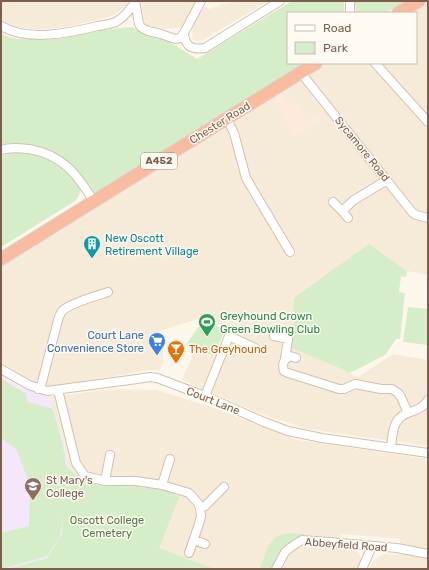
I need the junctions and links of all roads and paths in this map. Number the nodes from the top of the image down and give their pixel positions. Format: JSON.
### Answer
{"nodes":[{"id":1,"x":135,"y":1,"type":"edge"},
{"id":2,"x":201,"y":1,"type":"edge"},
{"id":3,"x":280,"y":1,"type":"edge"},
{"id":4,"x":350,"y":1,"type":"edge"},
{"id":5,"x":419,"y":1,"type":"edge"},
{"id":6,"x":350,"y":12,"type":"edge"},
{"id":7,"x":400,"y":12,"type":"edge"},
{"id":8,"x":1,"y":26,"type":"edge"},
{"id":9,"x":184,"y":33,"type":"junction"},
{"id":10,"x":314,"y":64,"type":"edge"},
{"id":11,"x":376,"y":64,"type":"edge"},
{"id":12,"x":301,"y":72,"type":"junction"},
{"id":13,"x":227,"y":119,"type":"junction"},
{"id":14,"x":428,"y":122,"type":"edge"},
{"id":15,"x":1,"y":150,"type":"edge"},
{"id":16,"x":387,"y":180,"type":"junction"},
{"id":17,"x":94,"y":202,"type":"junction"},
{"id":18,"x":333,"y":202,"type":"dead end"},
{"id":19,"x":342,"y":211,"type":"junction"},
{"id":20,"x":348,"y":218,"type":"dead end"},
{"id":21,"x":428,"y":218,"type":"edge"},
{"id":22,"x":290,"y":252,"type":"dead end"},
{"id":23,"x":1,"y":259,"type":"edge"},
{"id":24,"x":108,"y":292,"type":"dead end"},
{"id":25,"x":274,"y":336,"type":"dead end"},
{"id":26,"x":255,"y":348,"type":"dead end"},
{"id":27,"x":296,"y":358,"type":"dead end"},
{"id":28,"x":285,"y":359,"type":"junction"},
{"id":29,"x":1,"y":369,"type":"edge"},
{"id":30,"x":38,"y":389,"type":"junction"},
{"id":31,"x":58,"y":390,"type":"junction"},
{"id":32,"x":205,"y":396,"type":"junction"},
{"id":33,"x":428,"y":400,"type":"edge"},
{"id":34,"x":408,"y":413,"type":"junction"},
{"id":35,"x":391,"y":448,"type":"junction"},
{"id":36,"x":428,"y":453,"type":"edge"},
{"id":37,"x":110,"y":455,"type":"dead end"},
{"id":38,"x":170,"y":459,"type":"dead end"},
{"id":39,"x":105,"y":481,"type":"junction"},
{"id":40,"x":162,"y":485,"type":"junction"},
{"id":41,"x":224,"y":487,"type":"dead end"},
{"id":42,"x":200,"y":508,"type":"junction"},
{"id":43,"x":194,"y":540,"type":"junction"},
{"id":44,"x":205,"y":544,"type":"dead end"},
{"id":45,"x":372,"y":546,"type":"junction"},
{"id":46,"x":189,"y":553,"type":"dead end"},
{"id":47,"x":428,"y":554,"type":"edge"},
{"id":48,"x":276,"y":569,"type":"edge"},
{"id":49,"x":362,"y":569,"type":"edge"}],
"edges":[{"from":1,"to":8,"type":"street"},
{"from":1,"to":9,"type":"street"},
{"from":2,"to":9,"type":"street"},
{"from":3,"to":9,"type":"street"},
{"from":4,"to":6,"type":"street"},
{"from":5,"to":7,"type":"highway"},
{"from":10,"to":12,"type":"highway","name":"Chester Road","number":"A452"},
{"from":11,"to":14,"type":"street"},
{"from":12,"to":13,"type":"highway","name":"Chester Road","number":"A452"},
{"from":12,"to":16,"type":"street","name":"Sycamore Road"},
{"from":13,"to":17,"type":"highway","name":"Chester Road","number":"A452"},
{"from":13,"to":22,"type":"street"},
{"from":15,"to":17,"type":"street"},
{"from":16,"to":19,"type":"street"},
{"from":16,"to":21,"type":"street","name":"Sycamore Road"},
{"from":17,"to":23,"type":"highway","name":"Chester Road","number":"A452"},
{"from":18,"to":19,"type":"street"},
{"from":19,"to":20,"type":"street"},
{"from":24,"to":30,"type":"street"},
{"from":25,"to":28,"type":"street"},
{"from":26,"to":32,"type":"street"},
{"from":27,"to":28,"type":"street"},
{"from":28,"to":34,"type":"street"},
{"from":29,"to":30,"type":"street","name":"Court Lane"},
{"from":30,"to":31,"type":"street","name":"Court Lane"},
{"from":31,"to":32,"type":"street","name":"Court Lane"},
{"from":31,"to":39,"type":"street"},
{"from":32,"to":35,"type":"street","name":"Court Lane"},
{"from":33,"to":34,"type":"street"},
{"from":34,"to":35,"type":"street"},
{"from":35,"to":36,"type":"street","name":"Court Lane"},
{"from":37,"to":39,"type":"street"},
{"from":38,"to":40,"type":"street"},
{"from":39,"to":40,"type":"street"},
{"from":40,"to":42,"type":"street"},
{"from":41,"to":42,"type":"street"},
{"from":42,"to":43,"type":"street"},
{"from":43,"to":44,"type":"street"},
{"from":43,"to":46,"type":"street"},
{"from":45,"to":47,"type":"street","name":"Abbeyfield Road"},
{"from":45,"to":48,"type":"street","name":"Abbeyfield Road"},
{"from":45,"to":49,"type":"street"}]}
